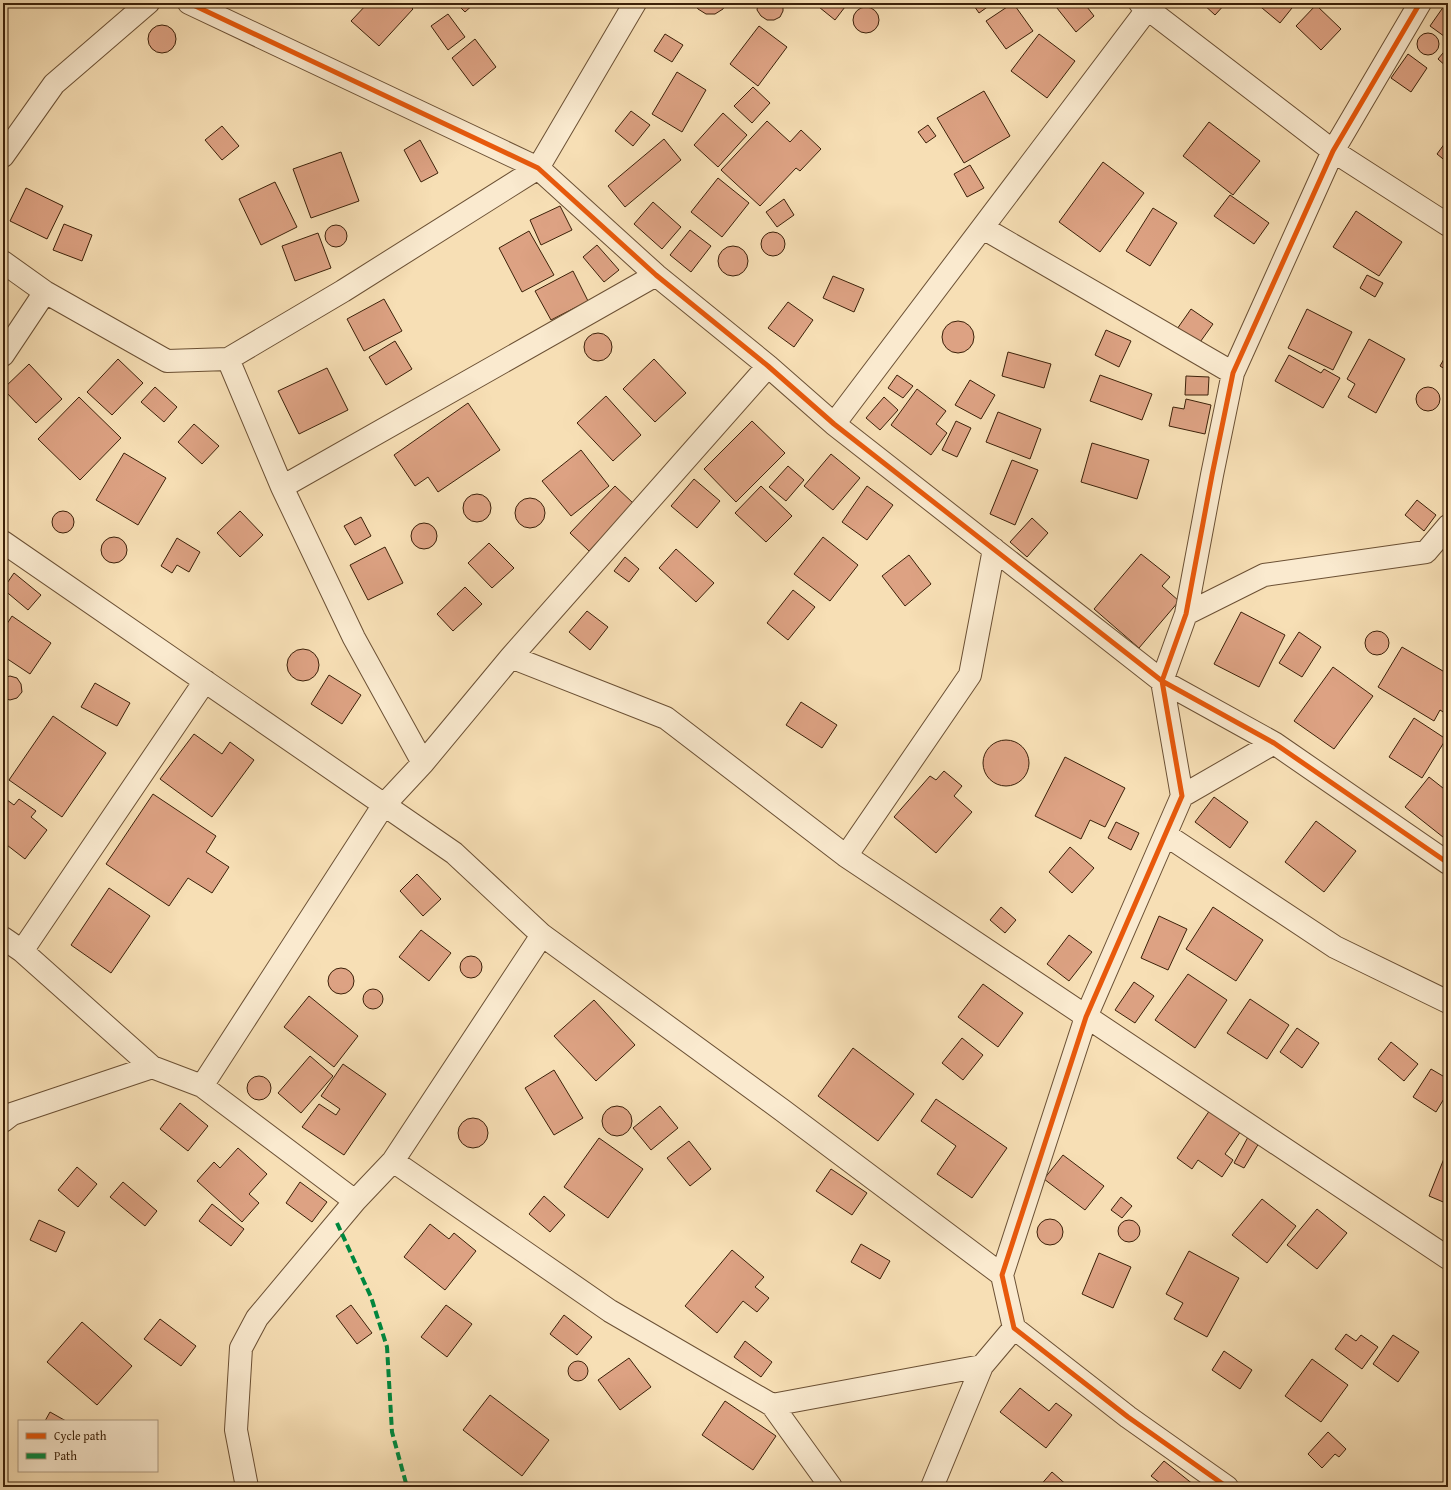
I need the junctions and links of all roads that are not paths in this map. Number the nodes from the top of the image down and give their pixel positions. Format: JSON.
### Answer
{"nodes":[{"id":1,"x":148,"y":3,"type":"edge"},
{"id":2,"x":188,"y":3,"type":"edge"},
{"id":3,"x":635,"y":3,"type":"edge"},
{"id":4,"x":1420,"y":3,"type":"edge"},
{"id":5,"x":1147,"y":5,"type":"edge"},
{"id":6,"x":1333,"y":151,"type":"junction"},
{"id":7,"x":3,"y":156,"type":"edge"},
{"id":8,"x":538,"y":168,"type":"junction"},
{"id":9,"x":1448,"y":225,"type":"edge"},
{"id":10,"x":983,"y":228,"type":"junction"},
{"id":11,"x":3,"y":262,"type":"edge"},
{"id":12,"x":656,"y":275,"type":"junction"},
{"id":13,"x":45,"y":292,"type":"junction"},
{"id":14,"x":3,"y":355,"type":"edge"},
{"id":15,"x":228,"y":359,"type":"junction"},
{"id":16,"x":768,"y":366,"type":"junction"},
{"id":17,"x":1234,"y":373,"type":"junction"},
{"id":18,"x":834,"y":424,"type":"junction"},
{"id":19,"x":282,"y":487,"type":"junction"},
{"id":20,"x":1448,"y":526,"type":"edge"},
{"id":21,"x":3,"y":542,"type":"edge"},
{"id":22,"x":994,"y":549,"type":"junction"},
{"id":23,"x":1186,"y":614,"type":"junction"},
{"id":24,"x":511,"y":657,"type":"junction"},
{"id":25,"x":205,"y":681,"type":"junction"},
{"id":26,"x":1162,"y":681,"type":"junction"},
{"id":27,"x":1274,"y":743,"type":"junction"},
{"id":28,"x":423,"y":763,"type":"junction"},
{"id":29,"x":1182,"y":796,"type":"junction"},
{"id":30,"x":383,"y":806,"type":"junction"},
{"id":31,"x":1166,"y":834,"type":"junction"},
{"id":32,"x":846,"y":856,"type":"junction"},
{"id":33,"x":1448,"y":863,"type":"edge"},
{"id":34,"x":542,"y":935,"type":"junction"},
{"id":35,"x":3,"y":938,"type":"edge"},
{"id":36,"x":22,"y":951,"type":"junction"},
{"id":37,"x":1448,"y":1002,"type":"edge"},
{"id":38,"x":1086,"y":1017,"type":"junction"},
{"id":39,"x":152,"y":1067,"type":"junction"},
{"id":40,"x":202,"y":1086,"type":"junction"},
{"id":41,"x":3,"y":1121,"type":"edge"},
{"id":42,"x":393,"y":1161,"type":"junction"},
{"id":43,"x":355,"y":1201,"type":"junction"},
{"id":44,"x":1448,"y":1258,"type":"edge"},
{"id":45,"x":1002,"y":1275,"type":"junction"},
{"id":46,"x":1014,"y":1328,"type":"junction"},
{"id":47,"x":982,"y":1366,"type":"junction"},
{"id":48,"x":772,"y":1405,"type":"junction"},
{"id":49,"x":247,"y":1487,"type":"edge"},
{"id":50,"x":831,"y":1487,"type":"edge"},
{"id":51,"x":932,"y":1487,"type":"edge"},
{"id":52,"x":1227,"y":1487,"type":"edge"}],
"edges":[{"from":1,"to":7,"type":"street"},
{"from":2,"to":8,"type":"street"},
{"from":3,"to":8,"type":"street"},
{"from":4,"to":6,"type":"street"},
{"from":5,"to":6,"type":"street"},
{"from":5,"to":10,"type":"street"},
{"from":6,"to":9,"type":"street"},
{"from":6,"to":17,"type":"street"},
{"from":8,"to":12,"type":"street"},
{"from":8,"to":15,"type":"street"},
{"from":10,"to":17,"type":"street"},
{"from":10,"to":18,"type":"street"},
{"from":11,"to":13,"type":"street"},
{"from":12,"to":16,"type":"street"},
{"from":12,"to":19,"type":"street"},
{"from":13,"to":14,"type":"street"},
{"from":13,"to":15,"type":"street"},
{"from":15,"to":19,"type":"street"},
{"from":16,"to":18,"type":"street"},
{"from":16,"to":24,"type":"street"},
{"from":17,"to":23,"type":"street"},
{"from":18,"to":22,"type":"street"},
{"from":19,"to":28,"type":"street"},
{"from":20,"to":23,"type":"street"},
{"from":21,"to":25,"type":"street"},
{"from":22,"to":26,"type":"street"},
{"from":22,"to":32,"type":"street"},
{"from":23,"to":26,"type":"street"},
{"from":24,"to":28,"type":"street"},
{"from":24,"to":32,"type":"street"},
{"from":25,"to":30,"type":"street"},
{"from":25,"to":36,"type":"street"},
{"from":26,"to":27,"type":"street"},
{"from":26,"to":29,"type":"street"},
{"from":27,"to":29,"type":"street"},
{"from":27,"to":33,"type":"street"},
{"from":28,"to":30,"type":"street"},
{"from":29,"to":31,"type":"street"},
{"from":30,"to":34,"type":"street"},
{"from":30,"to":40,"type":"street"},
{"from":31,"to":37,"type":"street"},
{"from":31,"to":38,"type":"street"},
{"from":32,"to":38,"type":"street"},
{"from":34,"to":42,"type":"street"},
{"from":34,"to":45,"type":"street"},
{"from":35,"to":36,"type":"street"},
{"from":36,"to":39,"type":"street"},
{"from":38,"to":44,"type":"street"},
{"from":38,"to":45,"type":"street"},
{"from":39,"to":40,"type":"street"},
{"from":39,"to":41,"type":"street"},
{"from":40,"to":43,"type":"street"},
{"from":42,"to":43,"type":"street"},
{"from":42,"to":48,"type":"street"},
{"from":43,"to":49,"type":"street"},
{"from":45,"to":46,"type":"street"},
{"from":46,"to":47,"type":"street"},
{"from":46,"to":52,"type":"street"},
{"from":47,"to":48,"type":"street"},
{"from":47,"to":51,"type":"street"},
{"from":48,"to":50,"type":"street"}]}
